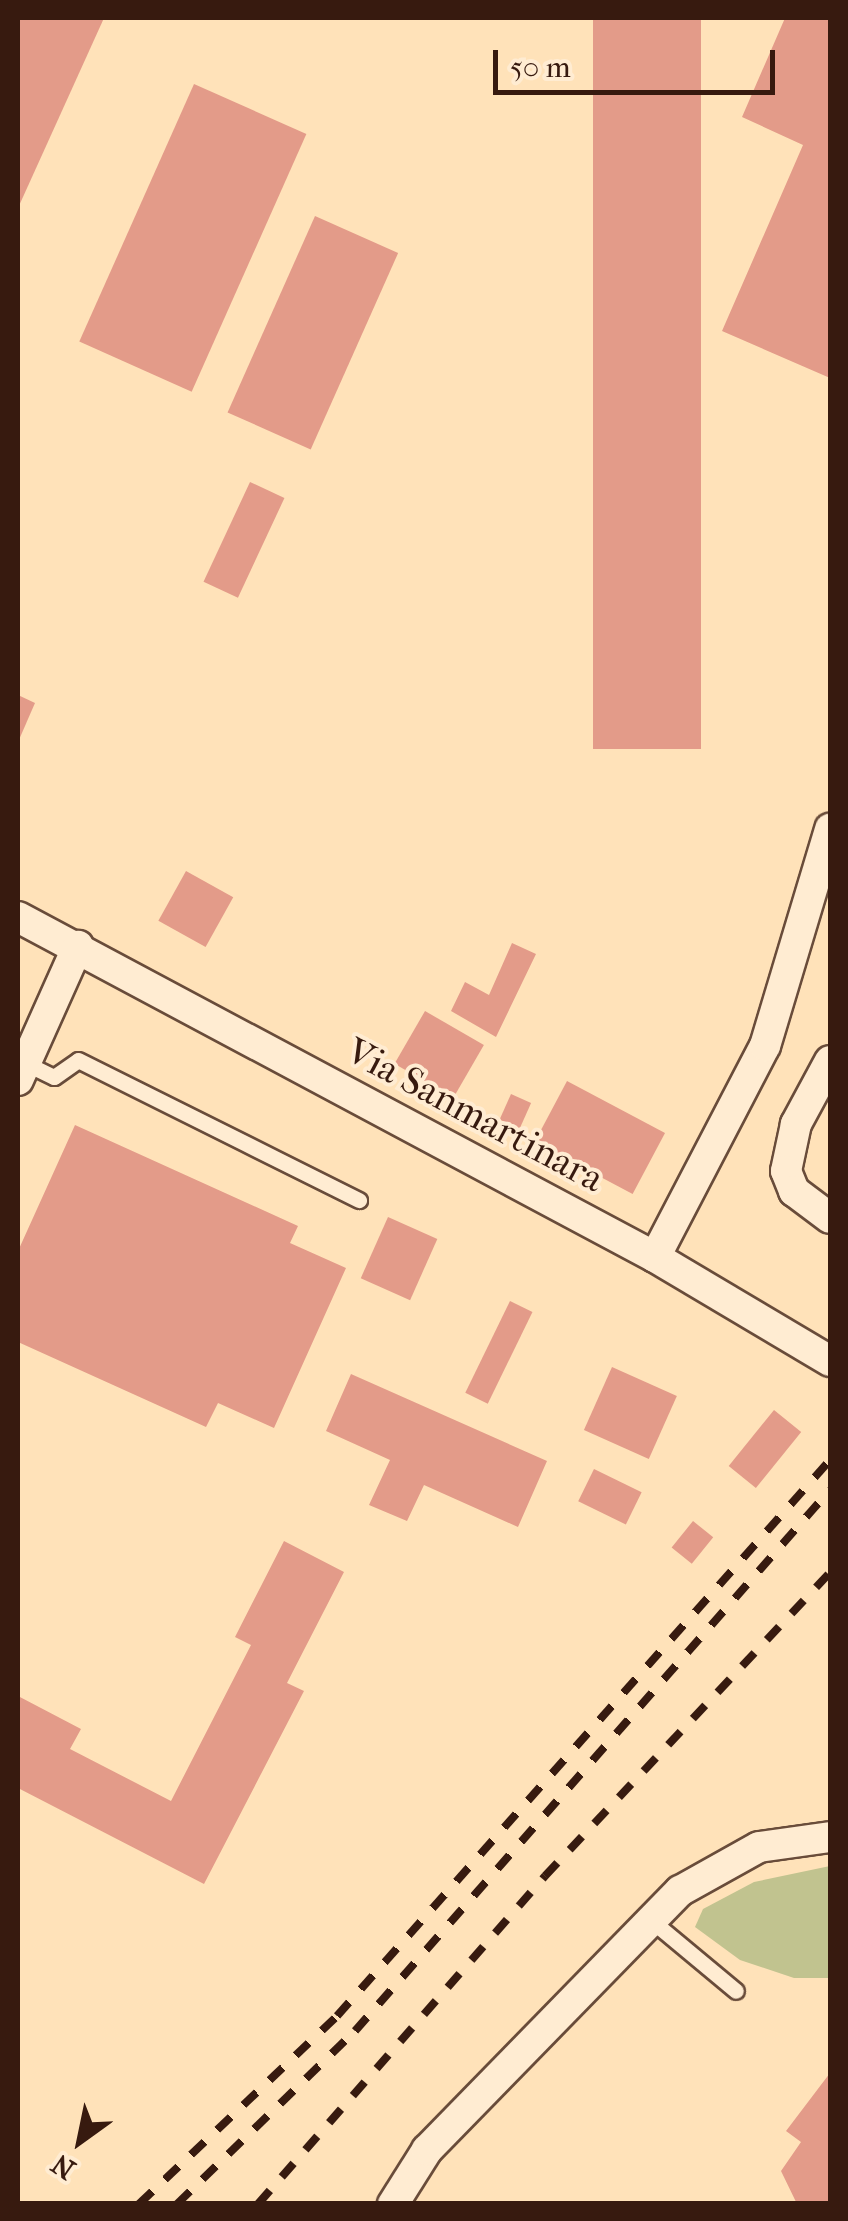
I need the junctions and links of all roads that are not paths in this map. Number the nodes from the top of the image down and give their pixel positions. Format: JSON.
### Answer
{"nodes":[{"id":1,"x":830,"y":829,"type":"edge"},
{"id":2,"x":830,"y":893,"type":"edge"},
{"id":3,"x":18,"y":917,"type":"edge"},
{"id":4,"x":797,"y":938,"type":"junction"},
{"id":5,"x":78,"y":946,"type":"junction"},
{"id":6,"x":830,"y":1061,"type":"edge"},
{"id":7,"x":21,"y":1072,"type":"edge"},
{"id":8,"x":358,"y":1200,"type":"dead end"},
{"id":9,"x":830,"y":1218,"type":"edge"},
{"id":10,"x":655,"y":1257,"type":"junction"},
{"id":11,"x":830,"y":1361,"type":"edge"},
{"id":12,"x":830,"y":1838,"type":"edge"},
{"id":13,"x":652,"y":1922,"type":"junction"},
{"id":14,"x":736,"y":1992,"type":"dead end"},
{"id":15,"x":392,"y":2204,"type":"edge"}],
"edges":[{"from":1,"to":4,"type":"street"},
{"from":2,"to":4,"type":"street"},
{"from":3,"to":5,"type":"street","name":"Via Sanmartinara"},
{"from":4,"to":10,"type":"street"},
{"from":5,"to":7,"type":"street"},
{"from":5,"to":10,"type":"street","name":"Via Sanmartinara"},
{"from":6,"to":9,"type":"street"},
{"from":7,"to":8,"type":"lane"},
{"from":10,"to":11,"type":"street","name":"Via Sanmartinara"},
{"from":12,"to":13,"type":"street"},
{"from":13,"to":14,"type":"lane"},
{"from":13,"to":15,"type":"street"}]}
